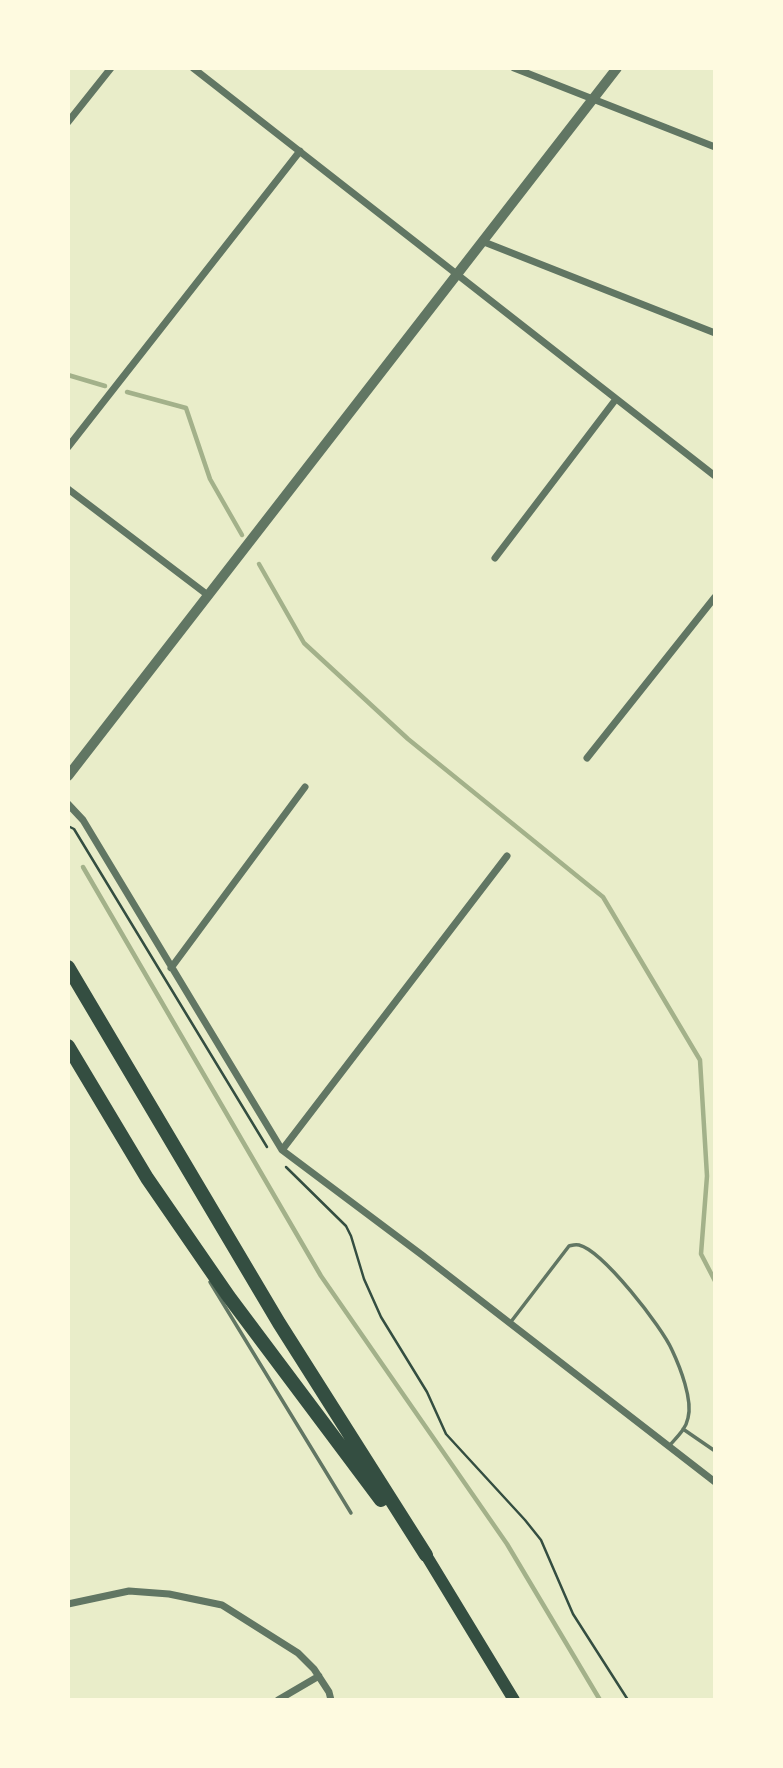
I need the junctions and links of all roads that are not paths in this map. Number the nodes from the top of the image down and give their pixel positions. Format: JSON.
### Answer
{"nodes":[{"id":1,"x":111,"y":68,"type":"edge"},
{"id":2,"x":192,"y":68,"type":"edge"},
{"id":3,"x":514,"y":68,"type":"edge"},
{"id":4,"x":617,"y":68,"type":"edge"},
{"id":5,"x":593,"y":99,"type":"junction"},
{"id":6,"x":68,"y":122,"type":"edge"},
{"id":7,"x":715,"y":147,"type":"edge"},
{"id":8,"x":300,"y":151,"type":"junction"},
{"id":9,"x":484,"y":242,"type":"junction"},
{"id":10,"x":458,"y":275,"type":"junction"},
{"id":11,"x":715,"y":333,"type":"edge"},
{"id":12,"x":617,"y":400,"type":"junction"},
{"id":13,"x":68,"y":447,"type":"edge"},
{"id":14,"x":715,"y":476,"type":"edge"},
{"id":15,"x":68,"y":489,"type":"edge"},
{"id":16,"x":495,"y":558,"type":"dead end"},
{"id":17,"x":209,"y":596,"type":"junction"},
{"id":18,"x":715,"y":597,"type":"edge"},
{"id":19,"x":587,"y":758,"type":"dead end"},
{"id":20,"x":68,"y":776,"type":"edge"},
{"id":21,"x":305,"y":787,"type":"dead end"},
{"id":22,"x":68,"y":804,"type":"edge"},
{"id":23,"x":507,"y":856,"type":"dead end"},
{"id":24,"x":68,"y":967,"type":"edge"},
{"id":25,"x":171,"y":968,"type":"junction"},
{"id":26,"x":68,"y":1046,"type":"edge"},
{"id":27,"x":282,"y":1150,"type":"junction"},
{"id":28,"x":147,"y":1178,"type":"junction"},
{"id":29,"x":204,"y":1270,"type":"dead end"},
{"id":30,"x":211,"y":1282,"type":"dead end"},
{"id":31,"x":510,"y":1323,"type":"junction"},
{"id":32,"x":683,"y":1429,"type":"junction"},
{"id":33,"x":669,"y":1447,"type":"junction"},
{"id":34,"x":715,"y":1451,"type":"edge"},
{"id":35,"x":715,"y":1482,"type":"edge"},
{"id":36,"x":351,"y":1513,"type":"dead end"},
{"id":37,"x":426,"y":1555,"type":"junction"},
{"id":38,"x":68,"y":1604,"type":"edge"},
{"id":39,"x":319,"y":1676,"type":"junction"},
{"id":40,"x":278,"y":1700,"type":"edge"},
{"id":41,"x":331,"y":1700,"type":"edge"},
{"id":42,"x":514,"y":1700,"type":"edge"}],
"edges":[{"from":1,"to":6,"type":"street"},
{"from":2,"to":8,"type":"street"},
{"from":3,"to":5,"type":"street"},
{"from":4,"to":5,"type":"street"},
{"from":5,"to":7,"type":"street"},
{"from":5,"to":9,"type":"street"},
{"from":8,"to":10,"type":"street"},
{"from":8,"to":13,"type":"street"},
{"from":9,"to":10,"type":"street"},
{"from":9,"to":11,"type":"street"},
{"from":10,"to":12,"type":"street"},
{"from":10,"to":17,"type":"street"},
{"from":12,"to":14,"type":"street"},
{"from":12,"to":16,"type":"street"},
{"from":15,"to":17,"type":"street"},
{"from":17,"to":20,"type":"street"},
{"from":18,"to":19,"type":"street"},
{"from":21,"to":25,"type":"street"},
{"from":22,"to":25,"type":"street"},
{"from":23,"to":27,"type":"street"},
{"from":24,"to":37,"type":"highway"},
{"from":25,"to":27,"type":"street"},
{"from":26,"to":28,"type":"highway"},
{"from":27,"to":31,"type":"street"},
{"from":28,"to":29,"type":"lane"},
{"from":28,"to":37,"type":"highway"},
{"from":30,"to":36,"type":"lane"},
{"from":31,"to":32,"type":"lane"},
{"from":31,"to":33,"type":"street"},
{"from":32,"to":33,"type":"lane"},
{"from":32,"to":34,"type":"lane"},
{"from":33,"to":35,"type":"street"},
{"from":37,"to":42,"type":"highway"},
{"from":38,"to":39,"type":"street"},
{"from":39,"to":40,"type":"street"},
{"from":39,"to":41,"type":"street"}]}
